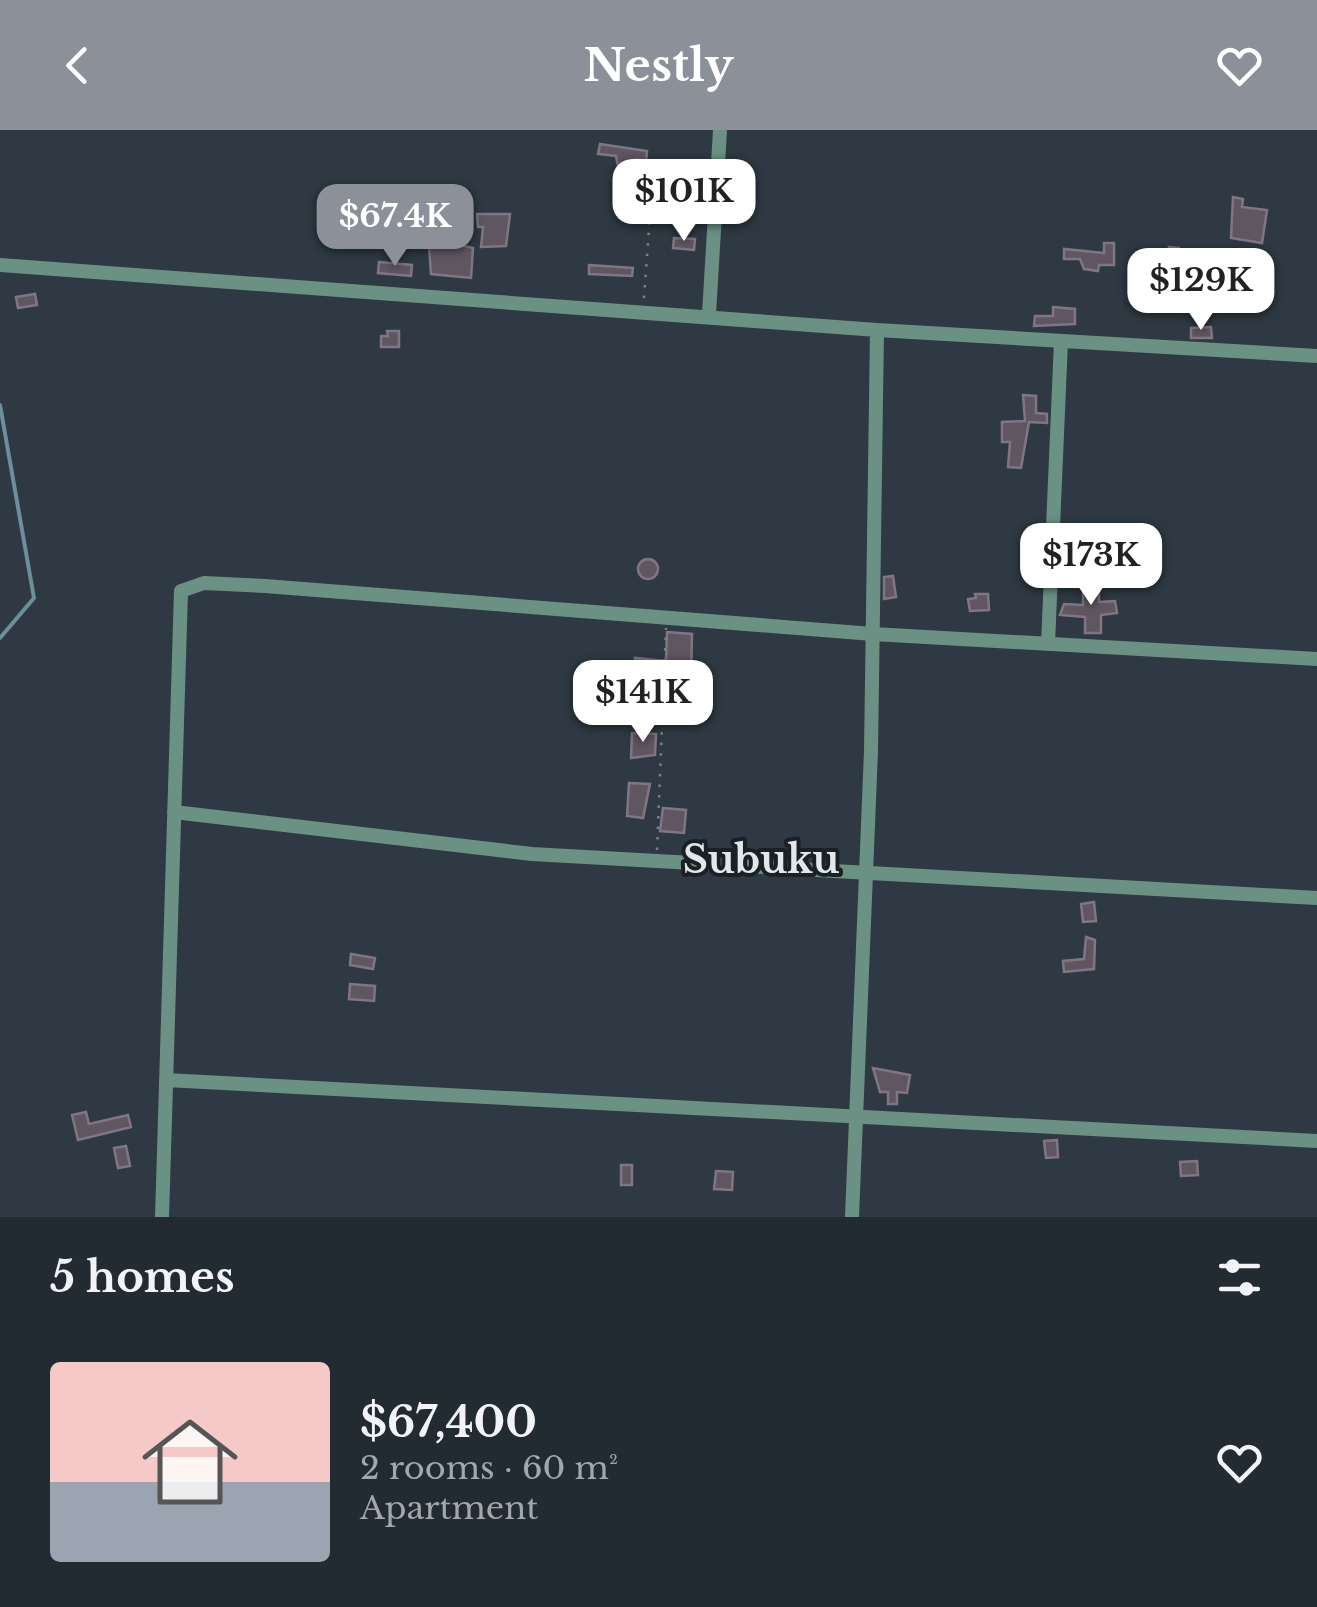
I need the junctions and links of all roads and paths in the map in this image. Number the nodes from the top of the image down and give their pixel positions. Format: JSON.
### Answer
{"nodes":[{"id":1,"x":720,"y":130,"type":"edge"},
{"id":2,"x":654,"y":160,"type":"dead end"},
{"id":3,"x":0,"y":265,"type":"edge"},
{"id":4,"x":644,"y":310,"type":"junction"},
{"id":5,"x":709,"y":314,"type":"junction"},
{"id":6,"x":877,"y":330,"type":"junction"},
{"id":7,"x":1061,"y":341,"type":"junction"},
{"id":8,"x":1317,"y":356,"type":"edge"},
{"id":9,"x":666,"y":618,"type":"junction"},
{"id":10,"x":873,"y":634,"type":"junction"},
{"id":11,"x":1048,"y":644,"type":"junction"},
{"id":12,"x":1317,"y":658,"type":"edge"},
{"id":13,"x":174,"y":812,"type":"junction"},
{"id":14,"x":657,"y":862,"type":"junction"},
{"id":15,"x":865,"y":874,"type":"junction"},
{"id":16,"x":1317,"y":898,"type":"edge"},
{"id":17,"x":166,"y":1080,"type":"junction"},
{"id":18,"x":856,"y":1118,"type":"junction"},
{"id":19,"x":1317,"y":1140,"type":"edge"},
{"id":20,"x":162,"y":1217,"type":"edge"},
{"id":21,"x":852,"y":1217,"type":"edge"}],
"edges":[{"from":1,"to":5,"type":"street"},
{"from":2,"to":4,"type":"path"},
{"from":3,"to":4,"type":"street"},
{"from":4,"to":5,"type":"street"},
{"from":5,"to":6,"type":"street"},
{"from":6,"to":7,"type":"street"},
{"from":6,"to":10,"type":"street"},
{"from":7,"to":8,"type":"street"},
{"from":7,"to":11,"type":"street"},
{"from":9,"to":10,"type":"street"},
{"from":9,"to":13,"type":"street"},
{"from":9,"to":14,"type":"path"},
{"from":10,"to":11,"type":"street"},
{"from":10,"to":15,"type":"street"},
{"from":11,"to":12,"type":"street"},
{"from":13,"to":14,"type":"street"},
{"from":13,"to":17,"type":"street"},
{"from":14,"to":15,"type":"street"},
{"from":15,"to":16,"type":"street"},
{"from":15,"to":18,"type":"street"},
{"from":17,"to":18,"type":"street"},
{"from":17,"to":20,"type":"street"},
{"from":18,"to":19,"type":"street"},
{"from":18,"to":21,"type":"street"}]}
